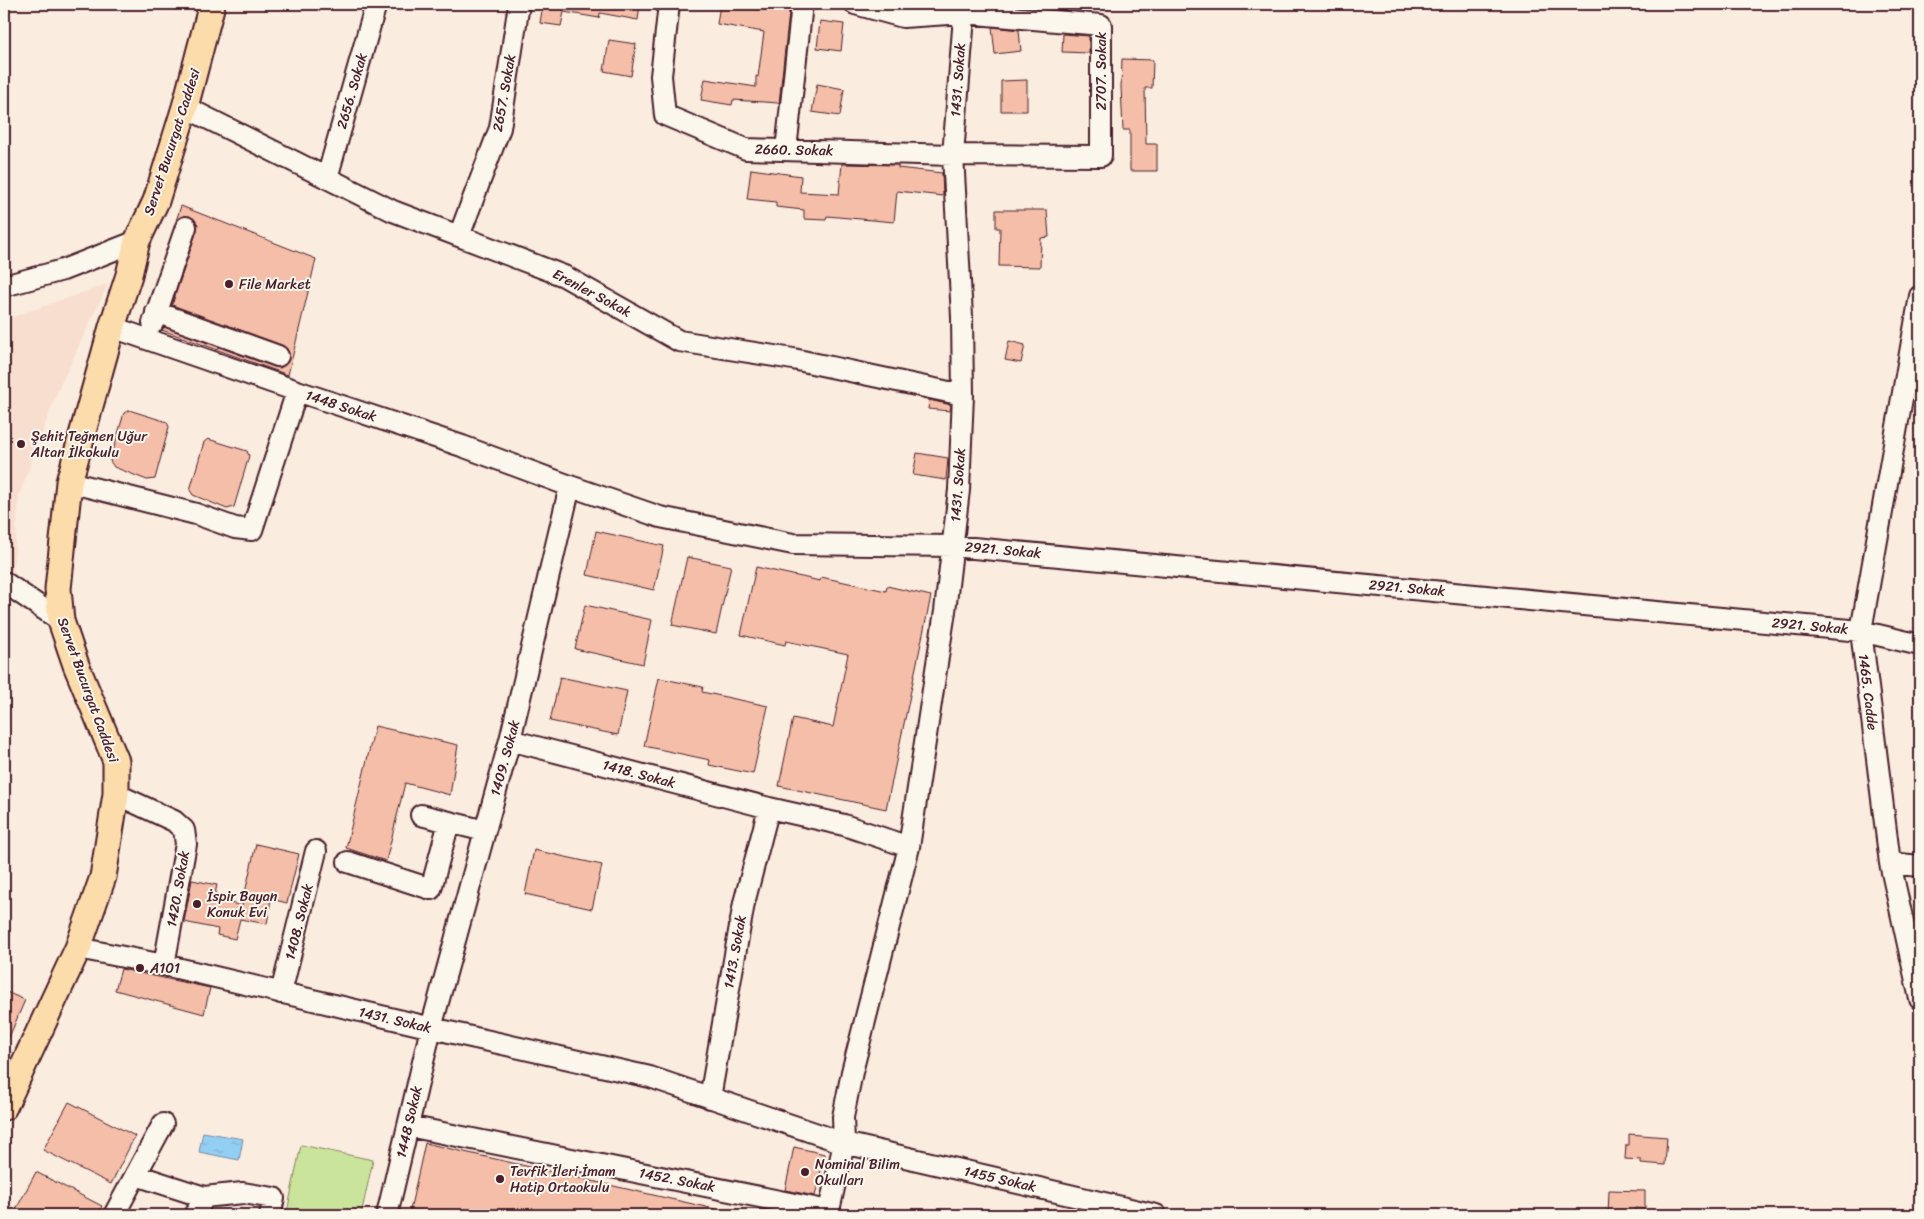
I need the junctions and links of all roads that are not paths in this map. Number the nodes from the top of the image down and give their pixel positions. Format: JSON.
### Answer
{"nodes":[{"id":1,"x":212,"y":4,"type":"edge"},
{"id":2,"x":376,"y":4,"type":"edge"},
{"id":3,"x":519,"y":4,"type":"edge"},
{"id":4,"x":670,"y":4,"type":"edge"},
{"id":5,"x":802,"y":4,"type":"edge"},
{"id":6,"x":854,"y":4,"type":"edge"},
{"id":7,"x":964,"y":8,"type":"edge"},
{"id":8,"x":184,"y":107,"type":"junction"},
{"id":9,"x":786,"y":150,"type":"junction"},
{"id":10,"x":953,"y":155,"type":"junction"},
{"id":11,"x":1101,"y":156,"type":"joint"},
{"id":12,"x":327,"y":178,"type":"junction"},
{"id":13,"x":186,"y":227,"type":"dead end"},
{"id":14,"x":459,"y":236,"type":"junction"},
{"id":15,"x":137,"y":241,"type":"junction"},
{"id":16,"x":4,"y":286,"type":"edge"},
{"id":17,"x":1920,"y":296,"type":"edge"},
{"id":18,"x":156,"y":312,"type":"junction"},
{"id":19,"x":112,"y":327,"type":"junction"},
{"id":20,"x":147,"y":339,"type":"junction"},
{"id":21,"x":278,"y":356,"type":"dead end"},
{"id":22,"x":297,"y":391,"type":"junction"},
{"id":23,"x":962,"y":395,"type":"junction"},
{"id":24,"x":69,"y":482,"type":"junction"},
{"id":25,"x":570,"y":486,"type":"junction"},
{"id":26,"x":952,"y":546,"type":"junction"},
{"id":27,"x":4,"y":582,"type":"edge"},
{"id":28,"x":61,"y":621,"type":"junction"},
{"id":29,"x":1861,"y":631,"type":"junction"},
{"id":30,"x":1920,"y":645,"type":"edge"},
{"id":31,"x":510,"y":740,"type":"junction"},
{"id":32,"x":116,"y":794,"type":"junction"},
{"id":33,"x":769,"y":808,"type":"junction"},
{"id":34,"x":421,"y":815,"type":"dead end"},
{"id":35,"x":449,"y":822,"type":"junction"},
{"id":36,"x":486,"y":831,"type":"junction"},
{"id":37,"x":909,"y":847,"type":"junction"},
{"id":38,"x":316,"y":851,"type":"dead end"},
{"id":39,"x":348,"y":862,"type":"dead end"},
{"id":40,"x":1890,"y":863,"type":"junction"},
{"id":41,"x":1920,"y":866,"type":"edge"},
{"id":42,"x":78,"y":948,"type":"junction"},
{"id":43,"x":164,"y":965,"type":"junction"},
{"id":44,"x":281,"y":993,"type":"junction"},
{"id":45,"x":1920,"y":999,"type":"edge"},
{"id":46,"x":430,"y":1028,"type":"junction"},
{"id":47,"x":10,"y":1082,"type":"edge"},
{"id":48,"x":710,"y":1098,"type":"junction"},
{"id":49,"x":4,"y":1107,"type":"edge"},
{"id":50,"x":163,"y":1124,"type":"dead end"},
{"id":51,"x":408,"y":1126,"type":"junction"},
{"id":52,"x":844,"y":1143,"type":"junction"},
{"id":53,"x":136,"y":1175,"type":"junction"},
{"id":54,"x":202,"y":1206,"type":"edge"},
{"id":55,"x":829,"y":1213,"type":"edge"},
{"id":56,"x":114,"y":1215,"type":"edge"},
{"id":57,"x":195,"y":1215,"type":"edge"},
{"id":58,"x":270,"y":1215,"type":"edge"},
{"id":59,"x":387,"y":1215,"type":"edge"},
{"id":60,"x":1156,"y":1215,"type":"edge"}],
"edges":[{"from":1,"to":8,"type":"main road","name":"Servet Bucurgat Caddesi"},
{"from":2,"to":12,"type":"street","name":"2656. Sokak"},
{"from":3,"to":14,"type":"street","name":"2657. Sokak"},
{"from":4,"to":9,"type":"street","name":"2660. Sokak"},
{"from":5,"to":9,"type":"street"},
{"from":6,"to":7,"type":"street","name":"2707. Sokak"},
{"from":7,"to":10,"type":"street","name":"1431. Sokak"},
{"from":7,"to":11,"type":"street","name":"2707. Sokak"},
{"from":8,"to":12,"type":"street","name":"Erenler Sokak"},
{"from":8,"to":15,"type":"main road","name":"Servet Bucurgat Caddesi"},
{"from":9,"to":10,"type":"street","name":"2660. Sokak"},
{"from":10,"to":11,"type":"street","name":"2660. Sokak"},
{"from":10,"to":23,"type":"street","name":"1431. Sokak"},
{"from":12,"to":14,"type":"street","name":"Erenler Sokak"},
{"from":13,"to":18,"type":"street"},
{"from":14,"to":23,"type":"street","name":"Erenler Sokak"},
{"from":15,"to":16,"type":"street"},
{"from":15,"to":19,"type":"main road","name":"Servet Bucurgat Caddesi"},
{"from":17,"to":29,"type":"street","name":"1465. Cadde"},
{"from":18,"to":20,"type":"street"},
{"from":18,"to":21,"type":"street"},
{"from":19,"to":20,"type":"street","name":"1448 Sokak"},
{"from":19,"to":24,"type":"main road","name":"Servet Bucurgat Caddesi"},
{"from":20,"to":22,"type":"street","name":"1448 Sokak"},
{"from":22,"to":24,"type":"street"},
{"from":22,"to":25,"type":"street","name":"1448 Sokak"},
{"from":23,"to":26,"type":"street","name":"1431. Sokak"},
{"from":24,"to":28,"type":"main road","name":"Servet Bucurgat Caddesi"},
{"from":25,"to":26,"type":"street","name":"1448 Sokak"},
{"from":25,"to":31,"type":"street","name":"1409. Sokak"},
{"from":26,"to":29,"type":"street","name":"2921. Sokak"},
{"from":26,"to":37,"type":"street","name":"1431. Sokak"},
{"from":27,"to":28,"type":"street"},
{"from":28,"to":32,"type":"main road","name":"Servet Bucurgat Caddesi"},
{"from":29,"to":30,"type":"street","name":"2921. Sokak"},
{"from":29,"to":40,"type":"street","name":"1465. Cadde"},
{"from":31,"to":33,"type":"street","name":"1418. Sokak"},
{"from":31,"to":36,"type":"street","name":"1409. Sokak"},
{"from":32,"to":42,"type":"main road","name":"Servet Bucurgat Caddesi"},
{"from":32,"to":43,"type":"street","name":"1420. Sokak"},
{"from":33,"to":37,"type":"street"},
{"from":33,"to":48,"type":"street","name":"1413. Sokak"},
{"from":34,"to":35,"type":"street"},
{"from":35,"to":36,"type":"street"},
{"from":35,"to":39,"type":"street"},
{"from":36,"to":46,"type":"street","name":"1409. Sokak"},
{"from":37,"to":52,"type":"street","name":"1431. Sokak"},
{"from":38,"to":44,"type":"street","name":"1408. Sokak"},
{"from":40,"to":41,"type":"street"},
{"from":40,"to":45,"type":"street","name":"1465. Cadde"},
{"from":42,"to":43,"type":"street","name":"1431. Sokak"},
{"from":42,"to":47,"type":"main road","name":"Servet Bucurgat Caddesi"},
{"from":43,"to":44,"type":"street","name":"1431. Sokak"},
{"from":44,"to":46,"type":"street","name":"1431. Sokak"},
{"from":46,"to":48,"type":"street","name":"1431. Sokak"},
{"from":46,"to":51,"type":"street","name":"1448 Sokak"},
{"from":47,"to":49,"type":"main road","name":"Servet Bucurgat Caddesi"},
{"from":48,"to":52,"type":"street","name":"1431. Sokak"},
{"from":50,"to":53,"type":"street"},
{"from":51,"to":55,"type":"street","name":"1452. Sokak"},
{"from":51,"to":59,"type":"street","name":"1448 Sokak"},
{"from":52,"to":55,"type":"street","name":"1431. Sokak"},
{"from":52,"to":60,"type":"street","name":"1455 Sokak"},
{"from":53,"to":54,"type":"street"},
{"from":53,"to":56,"type":"street"},
{"from":54,"to":57,"type":"street"},
{"from":54,"to":58,"type":"street"}]}
